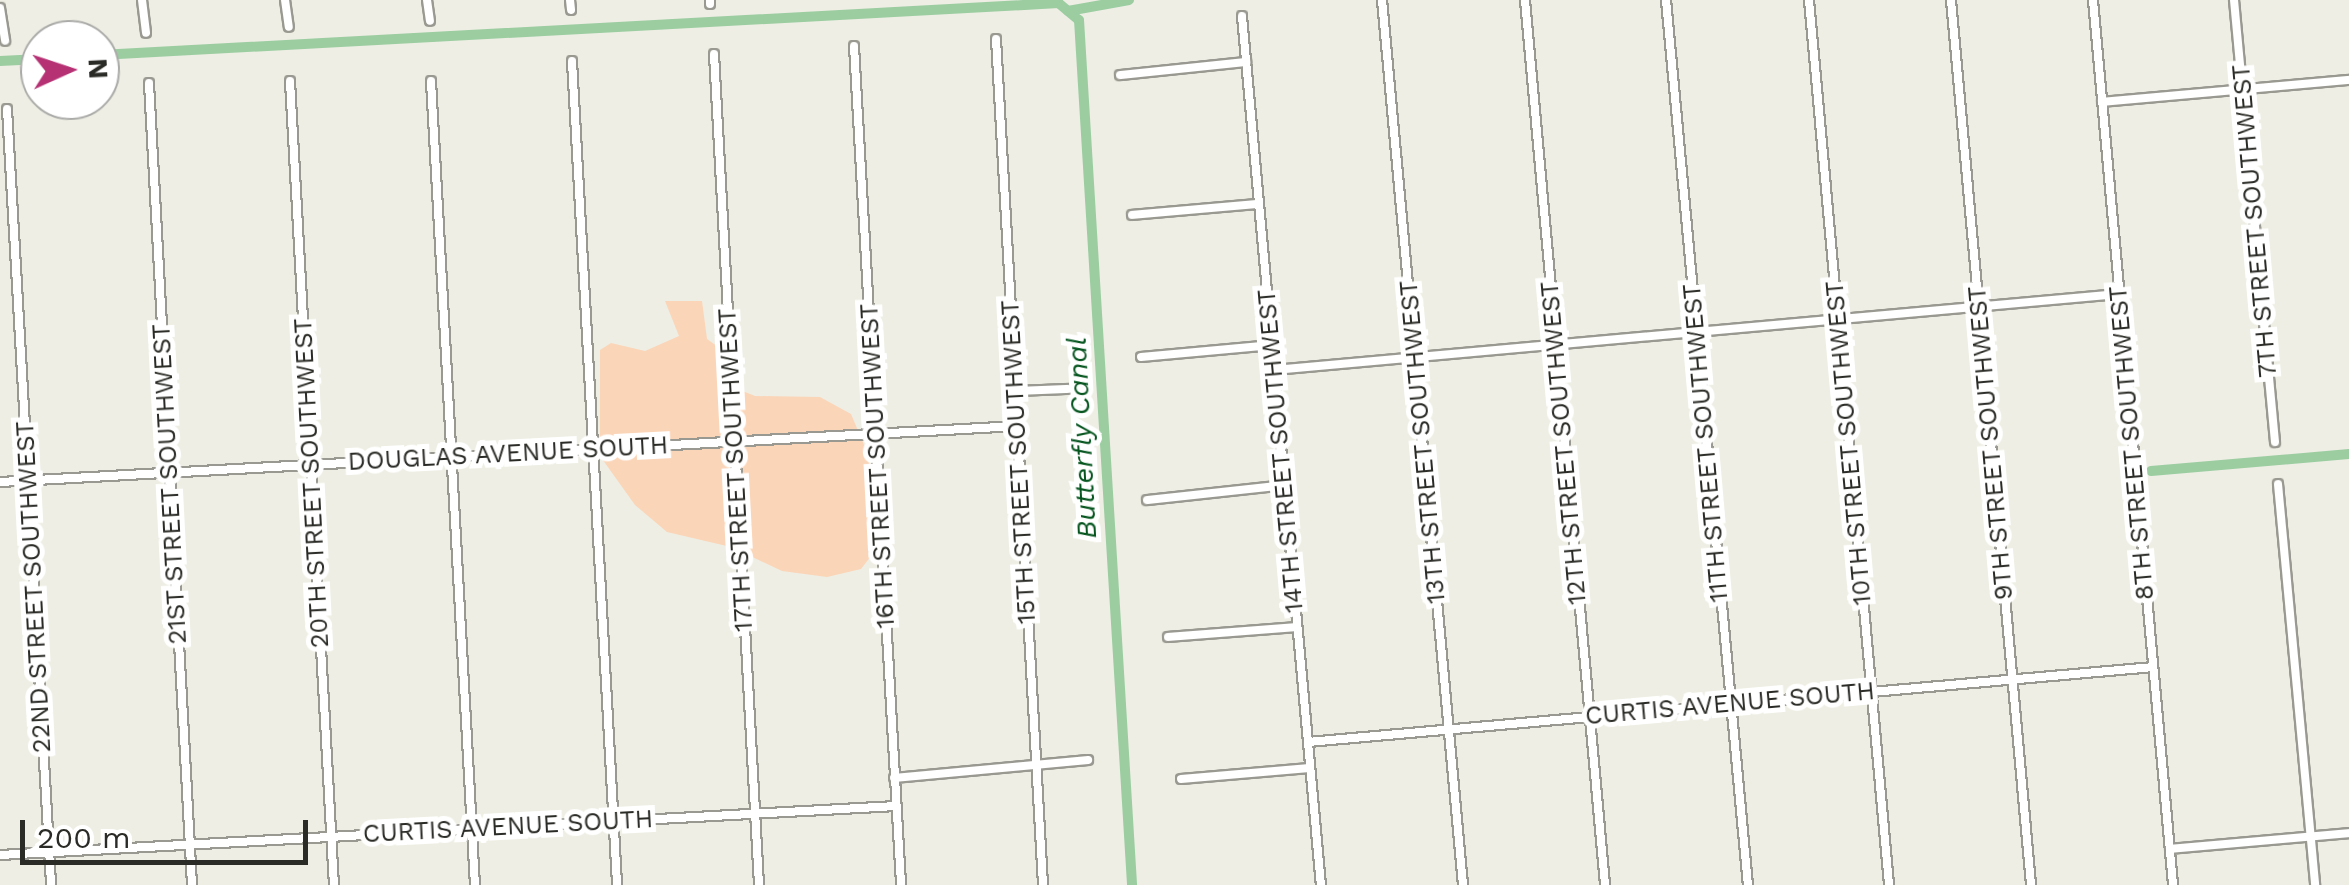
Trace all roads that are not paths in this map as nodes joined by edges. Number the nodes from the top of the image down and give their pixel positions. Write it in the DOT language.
graph roads {
  1 [pos="142,0"];
  2 [pos="284,0"];
  3 [pos="428,0"];
  4 [pos="570,0"];
  5 [pos="1382,0"];
  6 [pos="1525,0"];
  7 [pos="1666,0"];
  8 [pos="1809,0"];
  9 [pos="1951,0"];
  10 [pos="2092,0"];
  11 [pos="2234,0"];
  12 [pos="0,8"];
  13 [pos="572,10"];
  14 [pos="1242,16"];
  15 [pos="430,21"];
  16 [pos="289,27"];
  17 [pos="146,33"];
  18 [pos="996,39"];
  19 [pos="5,41"];
  20 [pos="854,46"];
  21 [pos="714,54"];
  22 [pos="572,60"];
  23 [pos="1246,62"];
  24 [pos="1120,75"];
  25 [pos="431,80"];
  26 [pos="2349,80"];
  27 [pos="290,81"];
  28 [pos="149,83"];
  29 [pos="2242,90"];
  30 [pos="2102,102"];
  31 [pos="7,108"];
  32 [pos="1259,204"];
  33 [pos="1132,215"];
  34 [pos="2119,294"];
  35 [pos="1978,307"];
  36 [pos="1838,320"];
  37 [pos="1697,332"];
  38 [pos="1272,345"];
  39 [pos="1556,346"];
  40 [pos="1142,358"];
  41 [pos="1416,358"];
  42 [pos="1274,370"];
  43 [pos="1068,388"];
  44 [pos="1014,392"];
  45 [pos="1016,426"];
  46 [pos="876,434"];
  47 [pos="734,442"];
  48 [pos="2275,442"];
  49 [pos="593,449"];
  50 [pos="452,457"];
  51 [pos="311,466"];
  52 [pos="170,473"];
  53 [pos="28,481"];
  54 [pos="0,482"];
  55 [pos="2278,484"];
  56 [pos="1284,485"];
  57 [pos="1147,500"];
  58 [pos="1297,626"];
  59 [pos="1168,637"];
  60 [pos="2153,667"];
  61 [pos="2012,679"];
  62 [pos="1871,691"];
  63 [pos="1730,704"];
  64 [pos="1589,717"];
  65 [pos="1449,730"];
  66 [pos="1308,742"];
  67 [pos="1088,760"];
  68 [pos="1036,763"];
  69 [pos="1310,768"];
  70 [pos="894,778"];
  71 [pos="1181,779"];
  72 [pos="895,806"];
  73 [pos="755,814"];
  74 [pos="613,822"];
  75 [pos="472,829"];
  76 [pos="2349,833"];
  77 [pos="2310,836"];
  78 [pos="332,837"];
  79 [pos="190,844"];
  80 [pos="2170,849"];
  81 [pos="49,852"];
  82 [pos="0,855"];
  83 [pos="51,885"];
  84 [pos="192,885"];
  85 [pos="334,885"];
  86 [pos="475,885"];
  87 [pos="617,885"];
  88 [pos="759,885"];
  89 [pos="901,885"];
  90 [pos="1042,885"];
  91 [pos="1320,885"];
  92 [pos="1463,885"];
  93 [pos="1605,885"];
  94 [pos="1748,885"];
  95 [pos="1888,885"];
  96 [pos="2031,885"];
  97 [pos="2173,885"];
  98 [pos="2315,885"];
  1 -- 17 [label="street"];
  2 -- 16 [label="street"];
  3 -- 15 [label="street"];
  4 -- 13 [label="street"];
  5 -- 41 [label="street, 13TH STREET SOUTHWEST"];
  6 -- 39 [label="street, 12TH STREET SOUTHWEST"];
  7 -- 37 [label="street, 11TH STREET SOUTHWEST"];
  8 -- 36 [label="street, 10TH STREET SOUTHWEST"];
  9 -- 35 [label="street, 9TH STREET SOUTHWEST"];
  10 -- 30 [label="street, 8TH STREET SOUTHWEST"];
  11 -- 29 [label="street, 7TH STREET SOUTHWEST"];
  12 -- 19 [label="street"];
  14 -- 23 [label="street, 14TH STREET SOUTHWEST"];
  18 -- 44 [label="street, 15TH STREET SOUTHWEST"];
  20 -- 46 [label="street, 16TH STREET SOUTHWEST"];
  21 -- 47 [label="street, 17TH STREET SOUTHWEST"];
  22 -- 49 [label="street"];
  23 -- 24 [label="street"];
  23 -- 32 [label="street, 14TH STREET SOUTHWEST"];
  25 -- 50 [label="street"];
  26 -- 29 [label="street"];
  27 -- 51 [label="street, 20TH STREET SOUTHWEST"];
  28 -- 52 [label="street, 21ST STREET SOUTHWEST"];
  29 -- 30 [label="street"];
  29 -- 48 [label="street, 7TH STREET SOUTHWEST"];
  30 -- 34 [label="street, 8TH STREET SOUTHWEST"];
  31 -- 53 [label="street, 22ND STREET SOUTHWEST"];
  32 -- 33 [label="street"];
  32 -- 38 [label="street, 14TH STREET SOUTHWEST"];
  34 -- 35 [label="street"];
  34 -- 60 [label="street, 8TH STREET SOUTHWEST"];
  35 -- 36 [label="street"];
  35 -- 61 [label="street, 9TH STREET SOUTHWEST"];
  36 -- 37 [label="street"];
  36 -- 62 [label="street, 10TH STREET SOUTHWEST"];
  37 -- 39 [label="street"];
  37 -- 63 [label="street, 11TH STREET SOUTHWEST"];
  38 -- 40 [label="street"];
  38 -- 42 [label="street, 14TH STREET SOUTHWEST"];
  39 -- 41 [label="street"];
  39 -- 64 [label="street, 12TH STREET SOUTHWEST"];
  41 -- 42 [label="street"];
  41 -- 65 [label="street, 13TH STREET SOUTHWEST"];
  42 -- 56 [label="street, 14TH STREET SOUTHWEST"];
  43 -- 44 [label="street"];
  44 -- 45 [label="street, 15TH STREET SOUTHWEST"];
  45 -- 46 [label="street, DOUGLAS AVENUE SOUTH"];
  45 -- 68 [label="street, 15TH STREET SOUTHWEST"];
  46 -- 47 [label="street, DOUGLAS AVENUE SOUTH"];
  46 -- 70 [label="street, 16TH STREET SOUTHWEST"];
  47 -- 49 [label="street, DOUGLAS AVENUE SOUTH"];
  47 -- 73 [label="street, 17TH STREET SOUTHWEST"];
  49 -- 50 [label="street, DOUGLAS AVENUE SOUTH"];
  49 -- 74 [label="street"];
  50 -- 51 [label="street, DOUGLAS AVENUE SOUTH"];
  50 -- 75 [label="street"];
  51 -- 52 [label="street, DOUGLAS AVENUE SOUTH"];
  51 -- 78 [label="street, 20TH STREET SOUTHWEST"];
  52 -- 53 [label="street, DOUGLAS AVENUE SOUTH"];
  52 -- 79 [label="street, 21ST STREET SOUTHWEST"];
  53 -- 54 [label="street, DOUGLAS AVENUE SOUTH"];
  53 -- 81 [label="street, 22ND STREET SOUTHWEST"];
  55 -- 77 [label="street"];
  56 -- 57 [label="street"];
  56 -- 58 [label="street, 14TH STREET SOUTHWEST"];
  58 -- 59 [label="street"];
  58 -- 66 [label="street, 14TH STREET SOUTHWEST"];
  60 -- 61 [label="street, CURTIS AVENUE SOUTH"];
  60 -- 80 [label="street, 8TH STREET SOUTHWEST"];
  61 -- 62 [label="street, CURTIS AVENUE SOUTH"];
  61 -- 96 [label="street, 9TH STREET SOUTHWEST"];
  62 -- 63 [label="street, CURTIS AVENUE SOUTH"];
  62 -- 95 [label="street, 10TH STREET SOUTHWEST"];
  63 -- 64 [label="street, CURTIS AVENUE SOUTH"];
  63 -- 94 [label="street, 11TH STREET SOUTHWEST"];
  64 -- 65 [label="street, CURTIS AVENUE SOUTH"];
  64 -- 93 [label="street, 12TH STREET SOUTHWEST"];
  65 -- 66 [label="street, CURTIS AVENUE SOUTH"];
  65 -- 92 [label="street, 13TH STREET SOUTHWEST"];
  66 -- 69 [label="street, 14TH STREET SOUTHWEST"];
  67 -- 68 [label="street"];
  68 -- 70 [label="street"];
  68 -- 90 [label="street, 15TH STREET SOUTHWEST"];
  69 -- 71 [label="street"];
  69 -- 91 [label="street, 14TH STREET SOUTHWEST"];
  70 -- 72 [label="street, 16TH STREET SOUTHWEST"];
  72 -- 73 [label="street, CURTIS AVENUE SOUTH"];
  72 -- 89 [label="street, 16TH STREET SOUTHWEST"];
  73 -- 74 [label="street, CURTIS AVENUE SOUTH"];
  73 -- 88 [label="street, 17TH STREET SOUTHWEST"];
  74 -- 75 [label="street, CURTIS AVENUE SOUTH"];
  74 -- 87 [label="street"];
  75 -- 78 [label="street, CURTIS AVENUE SOUTH"];
  75 -- 86 [label="street"];
  76 -- 77 [label="street"];
  77 -- 80 [label="street"];
  77 -- 98 [label="street"];
  78 -- 79 [label="street, CURTIS AVENUE SOUTH"];
  78 -- 85 [label="street, 20TH STREET SOUTHWEST"];
  79 -- 81 [label="street, CURTIS AVENUE SOUTH"];
  79 -- 84 [label="street, 21ST STREET SOUTHWEST"];
  80 -- 97 [label="street, 8TH STREET SOUTHWEST"];
  81 -- 82 [label="street, CURTIS AVENUE SOUTH"];
  81 -- 83 [label="street, 22ND STREET SOUTHWEST"];
}
